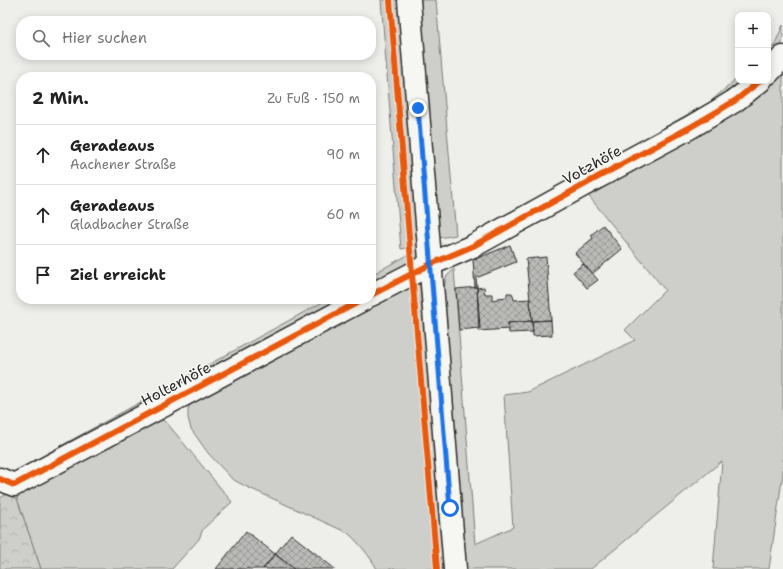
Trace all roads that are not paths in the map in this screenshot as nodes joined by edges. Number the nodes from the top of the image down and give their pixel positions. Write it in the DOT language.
graph roads {
  1 [pos="409,0"];
  2 [pos="783,57"];
  3 [pos="771,70"];
  4 [pos="756,84"];
  5 [pos="430,255"];
  6 [pos="376,292"];
  7 [pos="355,304"];
  8 [pos="0,479"];
  9 [pos="455,569"];
  1 -- 5 [label="street"];
  2 -- 3 [label="street"];
  4 -- 5 [label="street, Votzhöfe"];
  5 -- 6 [label="street"];
  5 -- 9 [label="street"];
  7 -- 8 [label="street, Holterhöfe"];
}
